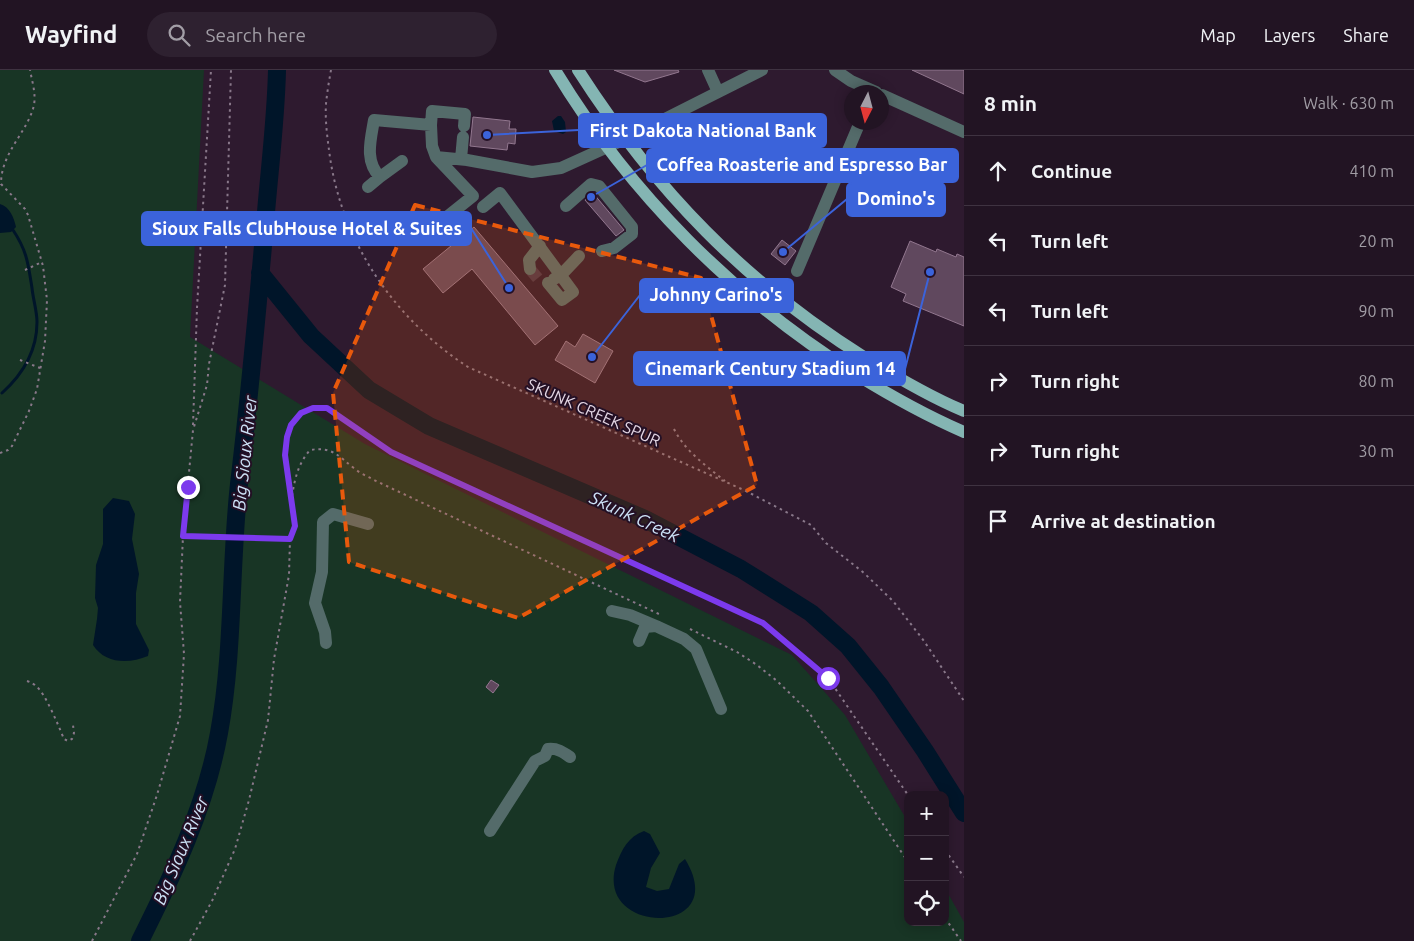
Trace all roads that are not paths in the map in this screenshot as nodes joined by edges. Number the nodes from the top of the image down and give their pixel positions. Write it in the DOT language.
graph roads {
  1 [pos="555,70"];
  2 [pos="578,70"];
  3 [pos="708,70"];
  4 [pos="762,70"];
  5 [pos="835,70"];
  6 [pos="859,85"];
  7 [pos="718,92"];
  8 [pos="889,99"];
  9 [pos="431,125"];
  10 [pos="857,130"];
  11 [pos="964,132"];
  12 [pos="625,139"];
  13 [pos="608,147"];
  14 [pos="436,156"];
  15 [pos="461,159"];
  16 [pos="402,161"];
  17 [pos="380,177"];
  18 [pos="368,187"];
  19 [pos="566,206"];
  20 [pos="483,207"];
  21 [pos="448,216"];
  22 [pos="540,246"];
  23 [pos="602,251"];
  24 [pos="579,256"];
  25 [pos="530,269"];
  26 [pos="797,272"];
  27 [pos="561,275"];
  28 [pos="964,411"];
  29 [pos="964,432"];
  30 [pos="368,524"];
  31 [pos="612,611"];
  32 [pos="656,626"];
  33 [pos="639,641"];
  34 [pos="326,643"];
  35 [pos="720,709"];
  36 [pos="570,757"];
  37 [pos="490,831"];
  1 -- 13 [label="main road"];
  2 -- 12 [label="main road"];
  3 -- 7 [label="street"];
  4 -- 7 [label="street"];
  5 -- 6 [label="street"];
  7 -- 12 [label="street"];
  8 -- 11 [label="street"];
  9 -- 14 [label="street"];
  9 -- 15 [label="street"];
  9 -- 17 [label="street"];
  10 -- 26 [label="street"];
  12 -- 13 [label="street"];
  12 -- 28 [label="main road"];
  13 -- 15 [label="street"];
  13 -- 29 [label="main road"];
  14 -- 15 [label="street"];
  14 -- 21 [label="street"];
  16 -- 17 [label="street"];
  17 -- 18 [label="street"];
  19 -- 23 [label="street"];
  20 -- 22 [label="street"];
  22 -- 25 [label="street"];
  22 -- 27 [label="street"];
  24 -- 27 [label="street"];
  27 -- 27 [label="street"];
  30 -- 34 [label="street"];
  31 -- 32 [label="street"];
  32 -- 33 [label="street"];
  32 -- 35 [label="street"];
  36 -- 37 [label="street"];
}
